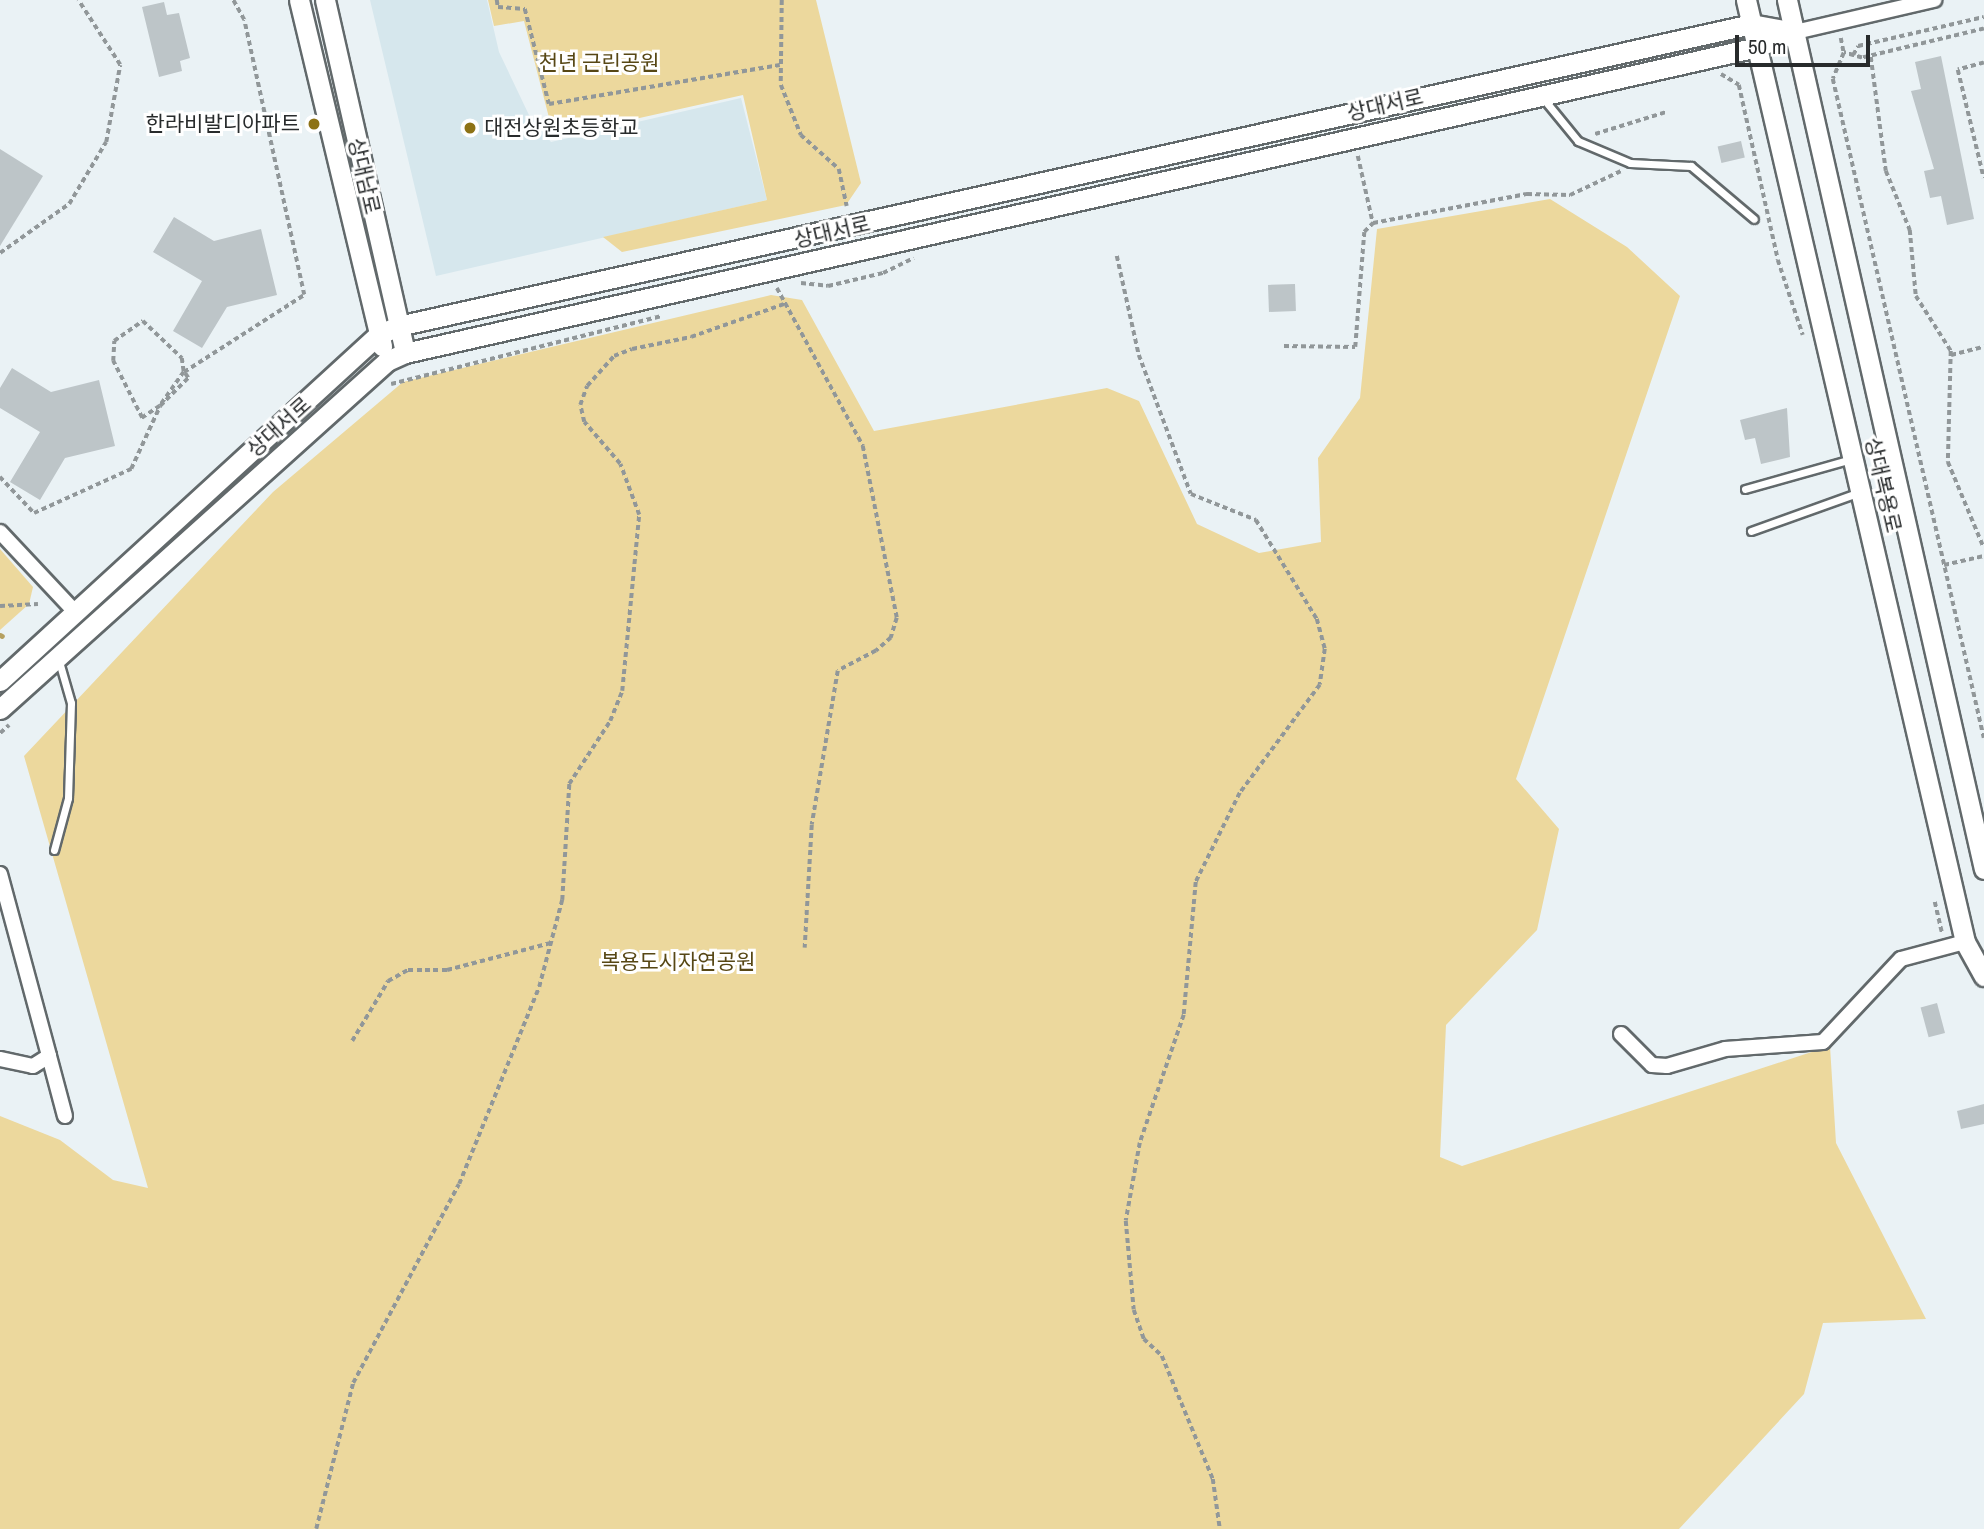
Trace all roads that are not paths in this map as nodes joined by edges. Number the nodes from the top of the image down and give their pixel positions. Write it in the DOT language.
graph roads {
  1 [pos="299,0"];
  2 [pos="326,0"];
  3 [pos="1746,0"];
  4 [pos="1787,0"];
  5 [pos="1934,0"];
  6 [pos="1751,24"];
  7 [pos="1795,32"];
  8 [pos="1757,47"];
  9 [pos="1540,93"];
  10 [pos="1754,219"];
  11 [pos="398,326"];
  12 [pos="378,335"];
  13 [pos="396,357"];
  14 [pos="1853,459"];
  15 [pos="1745,489"];
  16 [pos="1861,492"];
  17 [pos="1751,531"];
  18 [pos="0,532"];
  19 [pos="75,612"];
  20 [pos="58,657"];
  21 [pos="0,681"];
  22 [pos="0,709"];
  23 [pos="54,850"];
  24 [pos="1984,869"];
  25 [pos="0,874"];
  26 [pos="1965,942"];
  27 [pos="1984,976"];
  28 [pos="1620,1034"];
  29 [pos="49,1056"];
  30 [pos="0,1059"];
  31 [pos="65,1116"];
  1 -- 12 [label="street, 상대남로"];
  2 -- 11 [label="street, 상대남로"];
  3 -- 6 [label="street, 상대복용로"];
  4 -- 7 [label="street, 상대복용로"];
  5 -- 7 [label="street"];
  6 -- 7 [label="street"];
  6 -- 8 [label="street, 상대복용로"];
  6 -- 11 [label="street, 상대서로"];
  7 -- 8 [label="street, 상대서로"];
  7 -- 24 [label="street, 상대복용로"];
  8 -- 9 [label="street, 상대서로"];
  8 -- 14 [label="street, 상대복용로"];
  9 -- 10 [label="lane"];
  9 -- 13 [label="street, 상대서로"];
  11 -- 12 [label="street, 상대서로"];
  11 -- 13 [label="street, 상대남로"];
  12 -- 13 [label="street, 상대남로"];
  12 -- 19 [label="street, 상대서로"];
  13 -- 20 [label="street, 상대서로"];
  14 -- 15 [label="lane"];
  14 -- 16 [label="street, 상대복용로"];
  16 -- 17 [label="lane"];
  16 -- 26 [label="street, 상대복용로"];
  18 -- 19 [label="street"];
  19 -- 21 [label="street, 상대서로"];
  20 -- 22 [label="street, 상대서로"];
  20 -- 23 [label="lane"];
  25 -- 29 [label="street"];
  26 -- 27 [label="street, 상대복용로"];
  26 -- 28 [label="street"];
  29 -- 30 [label="street"];
  29 -- 31 [label="street"];
}
